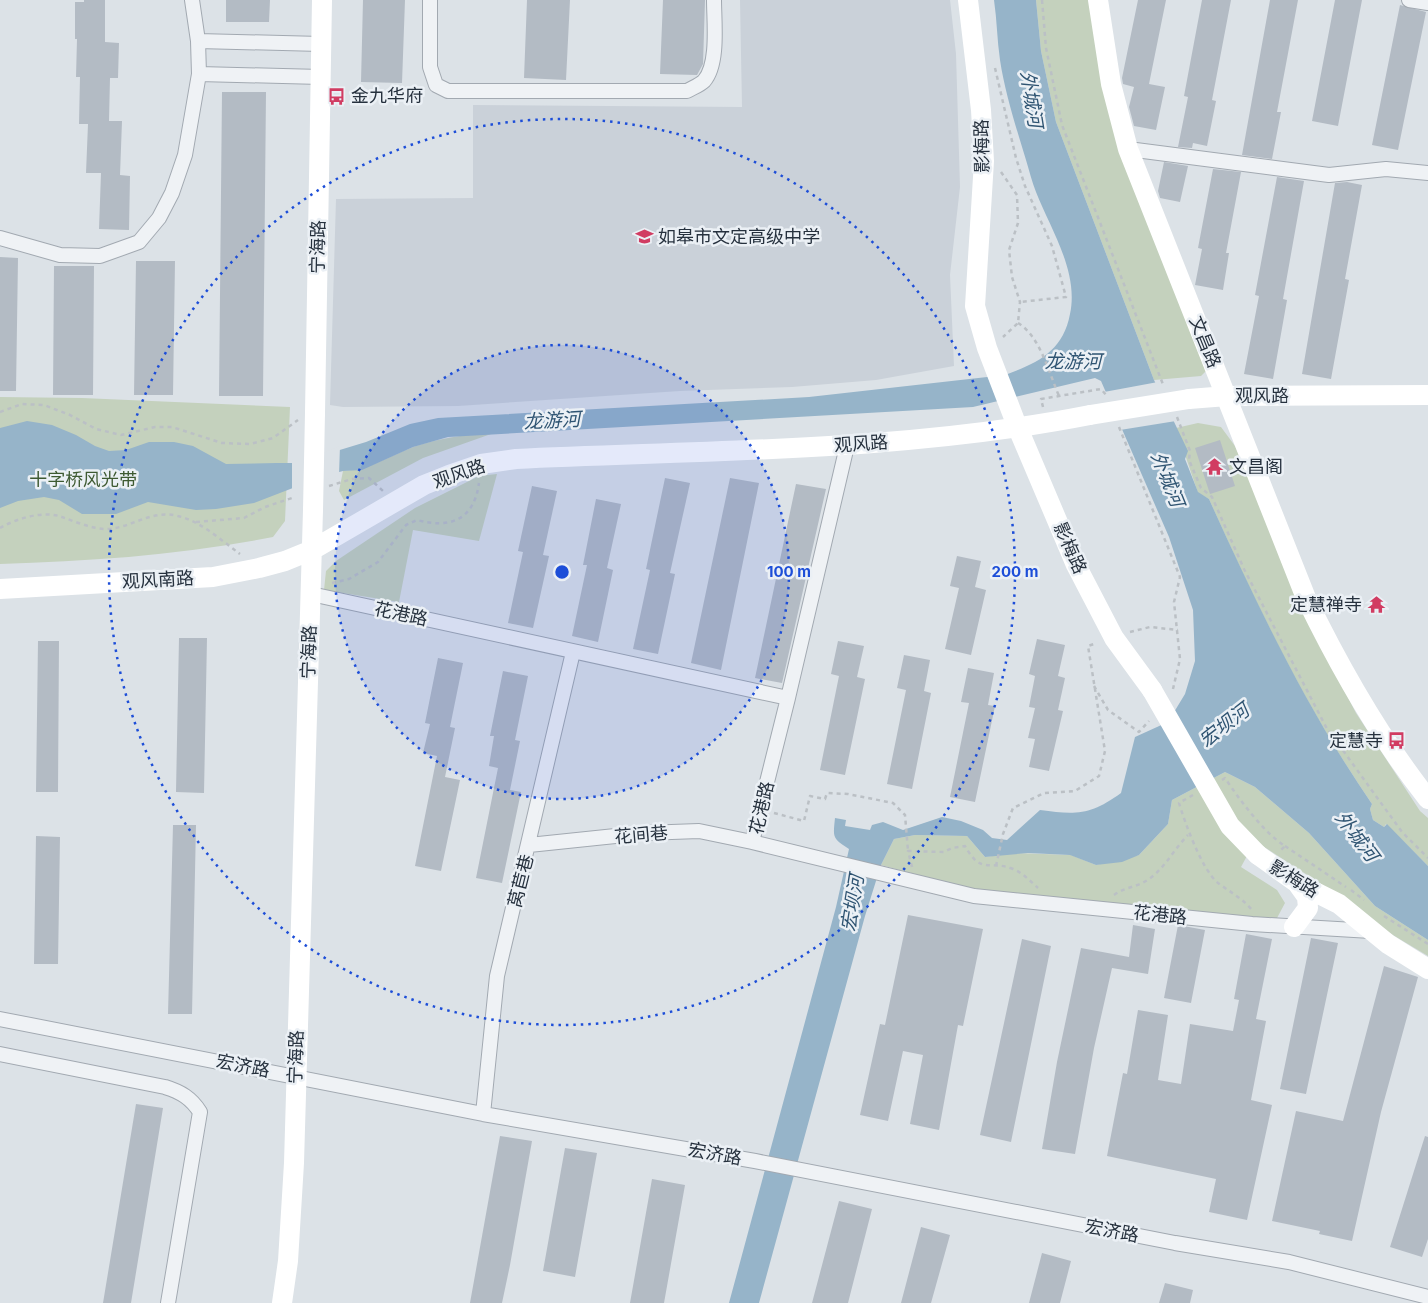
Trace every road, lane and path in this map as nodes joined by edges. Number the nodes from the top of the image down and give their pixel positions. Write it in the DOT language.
graph roads {
  1 [pos="192,0"];
  2 [pos="322,0"];
  3 [pos="430,0"];
  4 [pos="714,0"];
  5 [pos="968,0"];
  6 [pos="1042,0"];
  7 [pos="1098,0"];
  8 [pos="1410,0"];
  9 [pos="1428,4"];
  10 [pos="198,41"];
  11 [pos="322,44"];
  12 [pos="994,64"];
  13 [pos="199,74"];
  14 [pos="320,77"];
  15 [pos="1128,149"];
  16 [pos="984,161"];
  17 [pos="1428,173"];
  18 [pos="0,238"];
  19 [pos="1020,302"];
  20 [pos="1018,323"];
  21 [pos="987,348"];
  22 [pos="1166,392"];
  23 [pos="1428,395"];
  24 [pos="1059,396"];
  25 [pos="1227,396"];
  26 [pos="1108,399"];
  27 [pos="1181,403"];
  28 [pos="315,410"];
  29 [pos="0,412"];
  30 [pos="1046,423"];
  31 [pos="1117,423"];
  32 [pos="1017,426"];
  33 [pos="847,446"];
  34 [pos="481,464"];
  35 [pos="0,528"];
  36 [pos="312,550"];
  37 [pos="259,568"];
  38 [pos="0,589"];
  39 [pos="311,590"];
  40 [pos="1178,630"];
  41 [pos="1114,638"];
  42 [pos="573,652"];
  43 [pos="1094,686"];
  44 [pos="1172,693"];
  45 [pos="788,698"];
  46 [pos="1152,718"];
  47 [pos="1428,799"];
  48 [pos="761,810"];
  49 [pos="1188,835"];
  50 [pos="752,842"];
  51 [pos="529,845"];
  52 [pos="908,851"];
  53 [pos="1428,858"];
  54 [pos="996,866"];
  55 [pos="1297,883"];
  56 [pos="932,886"];
  57 [pos="1052,905"];
  58 [pos="1111,910"];
  59 [pos="1294,927"];
  60 [pos="1371,931"];
  61 [pos="1428,969"];
  62 [pos="0,1019"];
  63 [pos="0,1054"];
  64 [pos="296,1077"];
  65 [pos="483,1114"];
  66 [pos="1428,1297"];
  67 [pos="168,1303"];
  68 [pos="282,1303"];
  1 -- 10 [label="street"];
  2 -- 11 [label="street, 宁海路"];
  3 -- 4 [label="street"];
  5 -- 16 [label="street, 影梅路"];
  6 -- 22 [label="path"];
  7 -- 15 [label="street, 文昌路"];
  8 -- 9 [label="street"];
  10 -- 11 [label="street"];
  10 -- 13 [label="street"];
  11 -- 14 [label="street, 宁海路"];
  12 -- 19 [label="path"];
  13 -- 14 [label="street"];
  13 -- 18 [label="street"];
  14 -- 28 [label="street, 宁海路"];
  15 -- 17 [label="street"];
  15 -- 25 [label="street, 文昌路"];
  16 -- 19 [label="path"];
  16 -- 21 [label="street, 影梅路"];
  19 -- 20 [label="path"];
  20 -- 21 [label="path"];
  20 -- 24 [label="path"];
  21 -- 32 [label="street, 影梅路"];
  23 -- 25 [label="street, 观风路"];
  24 -- 26 [label="path"];
  24 -- 30 [label="path"];
  25 -- 27 [label="street, 观风路"];
  25 -- 47 [label="street, 文昌路"];
  27 -- 30 [label="street, 观风路, bridge"];
  27 -- 53 [label="path"];
  28 -- 29 [label="path"];
  28 -- 36 [label="street, 宁海路, bridge"];
  30 -- 32 [label="street, 观风路"];
  31 -- 40 [label="path"];
  32 -- 33 [label="street, 观风路"];
  32 -- 41 [label="street, 影梅路"];
  33 -- 34 [label="street, 观风路"];
  33 -- 45 [label="street"];
  34 -- 36 [label="street, 观风路"];
  34 -- 39 [label="path"];
  35 -- 37 [label="path"];
  36 -- 37 [label="street, 观风南路"];
  36 -- 39 [label="street, 宁海路"];
  37 -- 38 [label="street, 观风南路"];
  39 -- 42 [label="street, 花港路"];
  39 -- 64 [label="street, 宁海路"];
  40 -- 41 [label="path"];
  40 -- 44 [label="path"];
  41 -- 43 [label="path"];
  41 -- 55 [label="street, 影梅路, bridge"];
  42 -- 45 [label="street, 花港路"];
  42 -- 51 [label="street, 莴苣巷"];
  43 -- 46 [label="path"];
  43 -- 54 [label="path"];
  45 -- 48 [label="street, 花港路"];
  48 -- 50 [label="street, 花港路"];
  48 -- 52 [label="path"];
  49 -- 58 [label="path"];
  50 -- 51 [label="street, 花间巷"];
  50 -- 56 [label="street, 花港路"];
  51 -- 65 [label="street, 莴苣巷"];
  52 -- 54 [label="path"];
  52 -- 56 [label="path"];
  54 -- 57 [label="path"];
  55 -- 59 [label="street"];
  55 -- 60 [label="street, 影梅路"];
  56 -- 57 [label="street, 花港路"];
  57 -- 58 [label="street, 花港路"];
  58 -- 59 [label="street, 花港路"];
  59 -- 60 [label="street, 花港路"];
  60 -- 61 [label="street, 影梅路"];
  62 -- 64 [label="street, 宏济路"];
  63 -- 67 [label="street"];
  64 -- 65 [label="street, 宏济路"];
  64 -- 68 [label="street, 宁海路"];
  65 -- 66 [label="street, 宏济路"];
}
